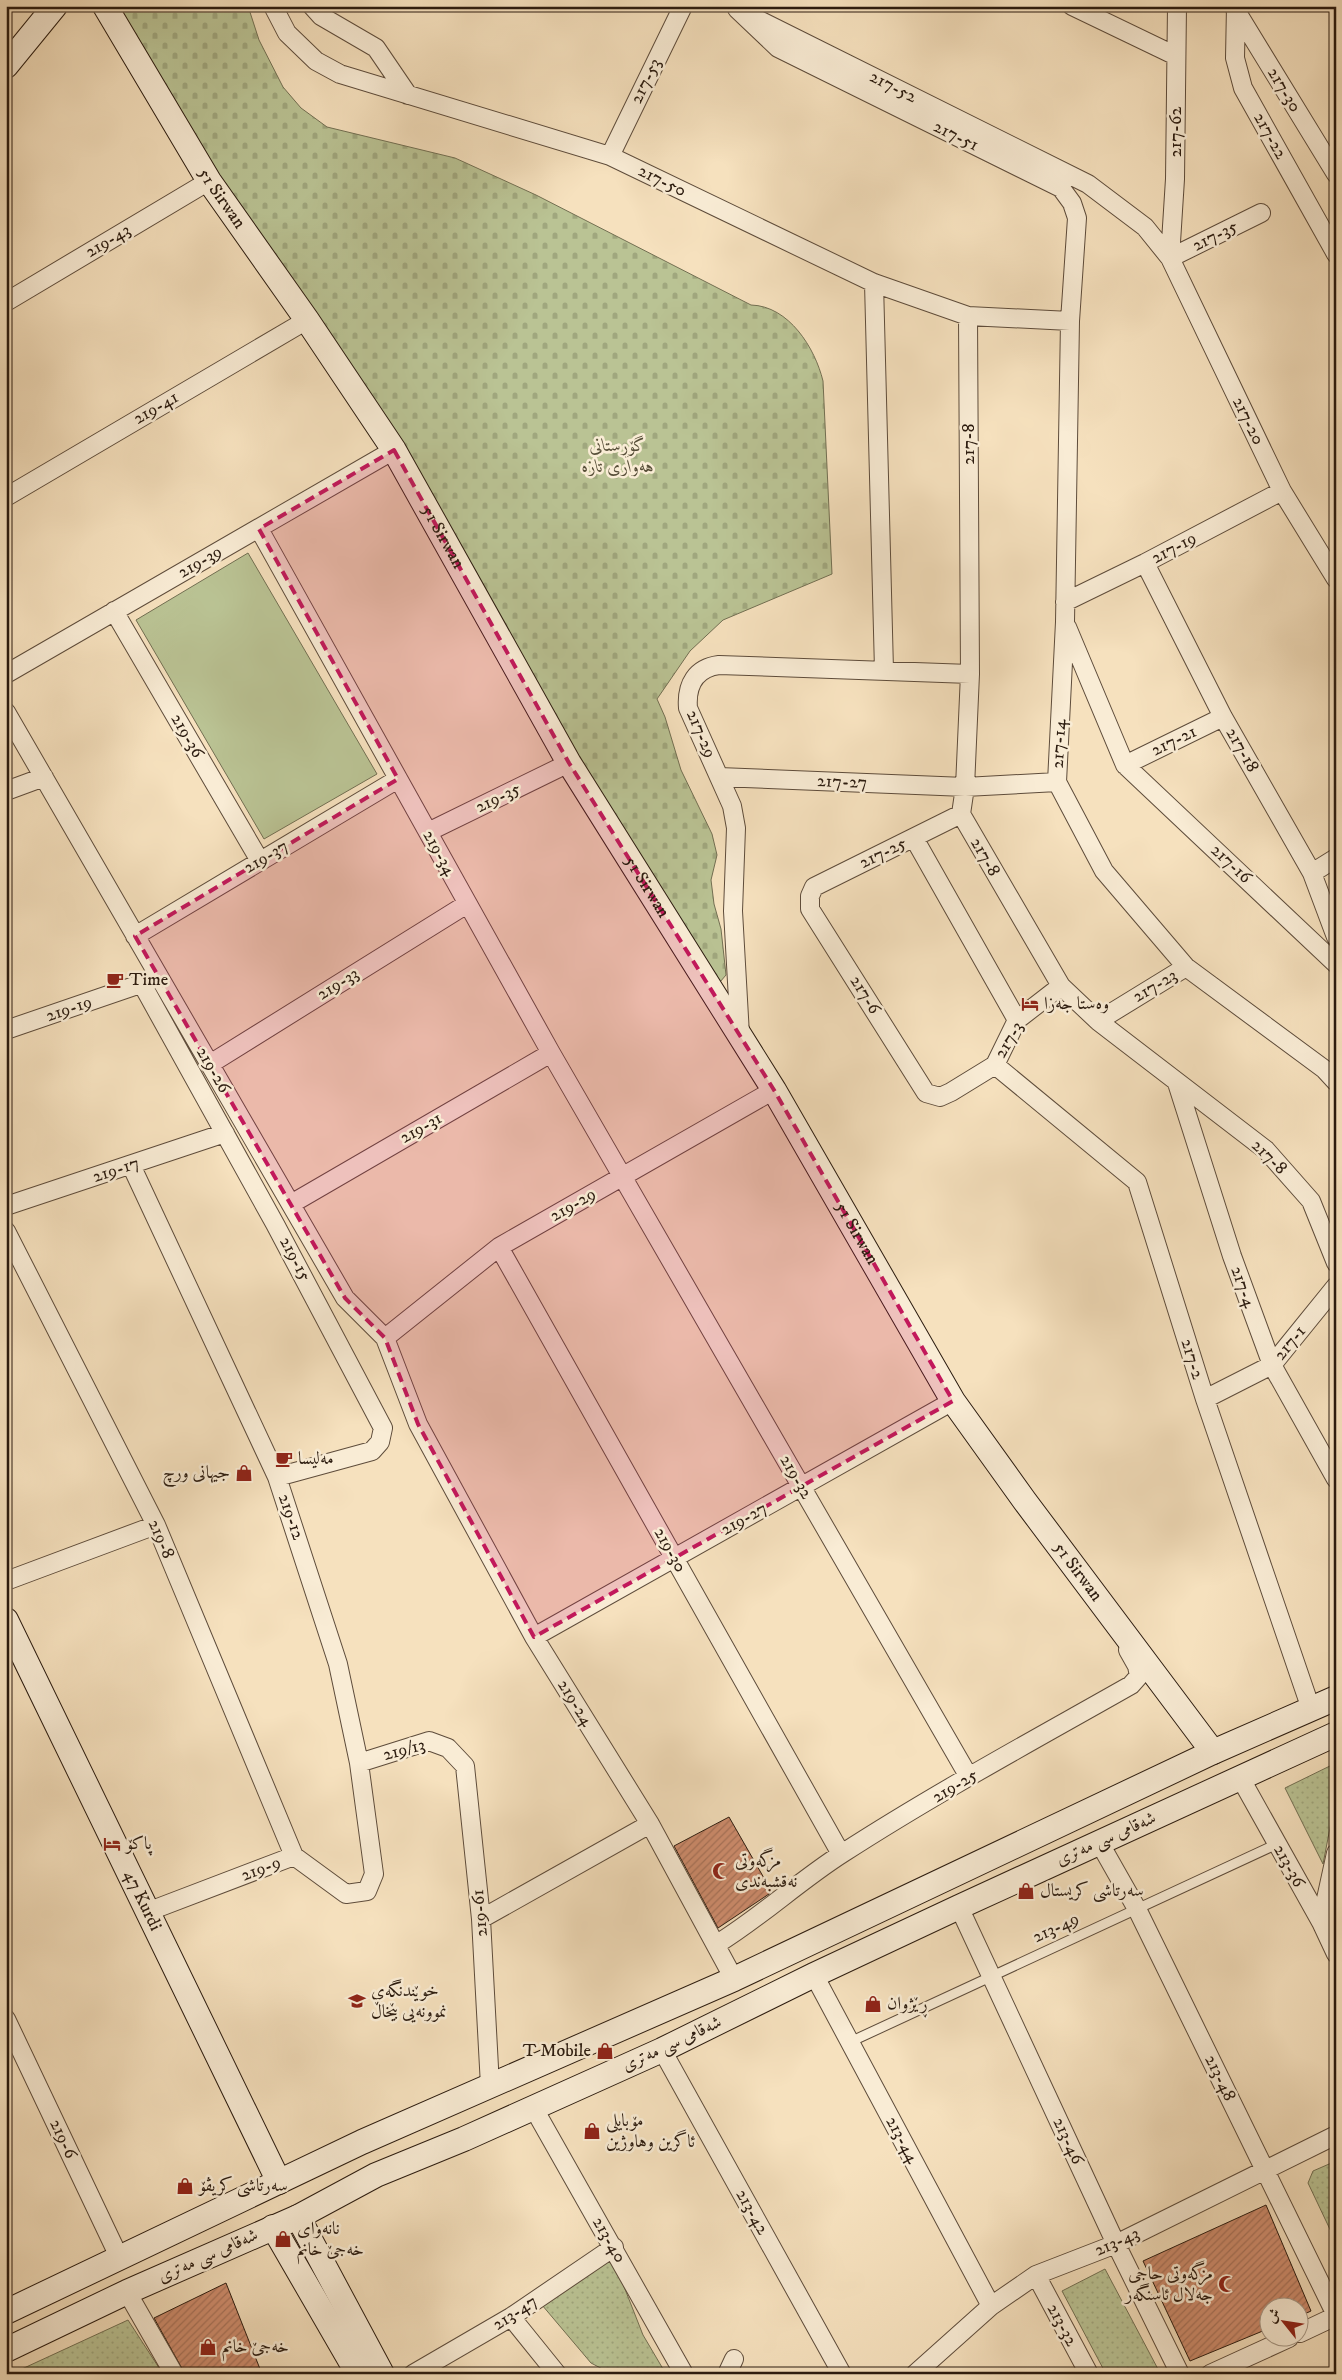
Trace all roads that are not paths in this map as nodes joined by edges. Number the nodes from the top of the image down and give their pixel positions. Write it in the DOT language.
graph roads {
  1 [pos="55,6"];
  2 [pos="105,6"];
  3 [pos="273,6"];
  4 [pos="312,6"];
  5 [pos="683,6"];
  6 [pos="1072,6"];
  7 [pos="1177,6"];
  8 [pos="736,7"];
  9 [pos="1235,7"];
  10 [pos="1176,56"];
  11 [pos="6,66"];
  12 [pos="408,95"];
  13 [pos="610,156"];
  14 [pos="1334,166"];
  15 [pos="209,181"];
  16 [pos="1261,213"];
  17 [pos="1336,254"];
  18 [pos="1170,258"];
  19 [pos="874,283"];
  20 [pos="6,302"];
  21 [pos="968,316"];
  22 [pos="307,320"];
  23 [pos="1070,321"];
  24 [pos="394,450"];
  25 [pos="1282,491"];
  26 [pos="6,497"];
  27 [pos="259,529"];
  28 [pos="1145,563"];
  29 [pos="1334,572"];
  30 [pos="1065,602"];
  31 [pos="114,611"];
  32 [pos="1065,622"];
  33 [pos="884,670"];
  34 [pos="6,674"];
  35 [pos="970,674"];
  36 [pos="6,712"];
  37 [pos="1223,716"];
  38 [pos="569,763"];
  39 [pos="1125,765"];
  40 [pos="44,777"];
  41 [pos="719,777"];
  42 [pos="398,779"];
  43 [pos="1057,782"];
  44 [pos="965,787"];
  45 [pos="6,791"];
  46 [pos="961,814"];
  47 [pos="428,832"];
  48 [pos="914,838"];
  49 [pos="1336,858"];
  50 [pos="260,861"];
  51 [pos="1312,873"];
  52 [pos="810,896"];
  53 [pos="467,904"];
  54 [pos="135,936"];
  55 [pos="1336,937"];
  56 [pos="1336,964"];
  57 [pos="1186,967"];
  58 [pos="160,977"];
  59 [pos="142,984"];
  60 [pos="1061,986"];
  61 [pos="1017,1020"];
  62 [pos="1098,1021"];
  63 [pos="6,1029"];
  64 [pos="740,1037"];
  65 [pos="551,1053"];
  66 [pos="210,1064"];
  67 [pos="995,1065"];
  68 [pos="1336,1082"];
  69 [pos="1177,1083"];
  70 [pos="774,1090"];
  71 [pos="926,1093"];
  72 [pos="226,1133"];
  73 [pos="131,1165"];
  74 [pos="622,1176"];
  75 [pos="291,1204"];
  76 [pos="6,1206"];
  77 [pos="6,1231"];
  78 [pos="499,1247"];
  79 [pos="1336,1263"];
  80 [pos="1336,1286"];
  81 [pos="386,1338"];
  82 [pos="1272,1365"];
  83 [pos="1204,1399"];
  84 [pos="953,1401"];
  85 [pos="418,1424"];
  86 [pos="277,1477"];
  87 [pos="1336,1479"];
  88 [pos="801,1487"];
  89 [pos="156,1525"];
  90 [pos="674,1558"];
  91 [pos="6,1582"];
  92 [pos="1108,1612"];
  93 [pos="6,1620"];
  94 [pos="534,1637"];
  95 [pos="13,1648"];
  96 [pos="1336,1698"];
  97 [pos="1311,1709"];
  98 [pos="1336,1734"];
  99 [pos="448,1748"];
  100 [pos="1213,1752"];
  101 [pos="359,1763"];
  102 [pos="970,1777"];
  103 [pos="1241,1779"];
  104 [pos="650,1824"];
  105 [pos="1099,1842"];
  106 [pos="1277,1844"];
  107 [pos="1336,1852"];
  108 [pos="841,1854"];
  109 [pos="294,1856"];
  110 [pos="367,1891"];
  111 [pos="959,1907"];
  112 [pos="1137,1909"];
  113 [pos="147,1912"];
  114 [pos="482,1919"];
  115 [pos="1320,1922"];
  116 [pos="716,1944"];
  117 [pos="1336,1954"];
  118 [pos="814,1975"];
  119 [pos="990,1976"];
  120 [pos="734,1979"];
  121 [pos="6,2019"];
  122 [pos="850,2042"];
  123 [pos="662,2050"];
  124 [pos="490,2086"];
  125 [pos="447,2104"];
  126 [pos="532,2107"];
  127 [pos="1336,2135"];
  128 [pos="464,2139"];
  129 [pos="362,2142"];
  130 [pos="1264,2169"];
  131 [pos="376,2176"];
  132 [pos="279,2182"];
  133 [pos="298,2217"];
  134 [pos="273,2227"];
  135 [pos="1116,2244"];
  136 [pos="614,2247"];
  137 [pos="120,2260"];
  138 [pos="1036,2275"];
  139 [pos="127,2292"];
  140 [pos="990,2306"];
  141 [pos="6,2312"];
  142 [pos="1336,2316"];
  143 [pos="511,2317"];
  144 [pos="1310,2328"];
  145 [pos="1267,2348"];
  146 [pos="6,2350"];
  147 [pos="174,2374"];
  148 [pos="358,2374"];
  149 [pos="382,2374"];
  150 [pos="413,2374"];
  151 [pos="557,2374"];
  152 [pos="684,2374"];
  153 [pos="842,2374"];
  154 [pos="915,2374"];
  155 [pos="1089,2374"];
  156 [pos="1180,2374"];
  157 [pos="1210,2374"];
  1 -- 11 [label="main road"];
  2 -- 15 [label="main road, 51 Sirwan"];
  3 -- 12 [label="street, 217-50"];
  4 -- 12 [label="street"];
  5 -- 13 [label="street, 217-53"];
  6 -- 10 [label="street"];
  7 -- 10 [label="street, 217-62"];
  8 -- 18 [label="street, 217-52"];
  8 -- 23 [label="street, 217-51"];
  9 -- 14 [label="street, 217-30"];
  9 -- 17 [label="street, 217-22"];
  10 -- 18 [label="street, 217-62"];
  12 -- 13 [label="street, 217-50"];
  13 -- 19 [label="street, 217-50"];
  15 -- 20 [label="street, 219-43"];
  15 -- 22 [label="main road, 51 Sirwan"];
  16 -- 18 [label="street, 217-35"];
  18 -- 25 [label="street, 217-20"];
  19 -- 21 [label="street, 217-50"];
  19 -- 33 [label="street"];
  21 -- 23 [label="street, 217-50"];
  21 -- 35 [label="street, 217-8"];
  22 -- 24 [label="main road, 51 Sirwan"];
  22 -- 26 [label="street, 219-41"];
  23 -- 30 [label="street, 217-14"];
  24 -- 27 [label="street, 219-39"];
  24 -- 38 [label="main road, 51 Sirwan"];
  25 -- 28 [label="street, 217-19"];
  25 -- 29 [label="street, 217-20"];
  27 -- 31 [label="street, 219-39"];
  27 -- 42 [label="street, 219-34"];
  28 -- 30 [label="street, 217-19"];
  28 -- 37 [label="street, 217-18"];
  30 -- 32 [label="street, 217-14"];
  31 -- 34 [label="street, 219-39"];
  31 -- 50 [label="street, 219-36"];
  32 -- 39 [label="street"];
  32 -- 43 [label="street, 217-14"];
  33 -- 35 [label="street, 217-29"];
  33 -- 41 [label="street, 217-29"];
  35 -- 44 [label="street, 217-8"];
  36 -- 40 [label="street, 219-26"];
  37 -- 39 [label="street, 217-21"];
  37 -- 51 [label="street, 217-18"];
  38 -- 47 [label="street, 219-35"];
  38 -- 64 [label="main road, 51 Sirwan"];
  39 -- 56 [label="street, 217-16"];
  40 -- 45 [label="street"];
  40 -- 54 [label="street, 219-26"];
  41 -- 44 [label="street, 217-27"];
  41 -- 64 [label="street, 217-29"];
  42 -- 47 [label="street, 219-34"];
  42 -- 50 [label="street, 219-37"];
  43 -- 44 [label="street, 217-27"];
  43 -- 57 [label="street, 217-14"];
  44 -- 46 [label="street, 217-8"];
  46 -- 48 [label="street, 217-25"];
  46 -- 60 [label="street, 217-8"];
  47 -- 53 [label="street, 219-34"];
  48 -- 52 [label="street, 217-25"];
  48 -- 61 [label="street"];
  49 -- 51 [label="street"];
  50 -- 54 [label="street, 219-37"];
  51 -- 55 [label="street, 217-18"];
  52 -- 71 [label="street, 217-6"];
  53 -- 65 [label="street, 219-34"];
  53 -- 66 [label="street, 219-33"];
  54 -- 58 [label="street, 219-26"];
  57 -- 62 [label="street, 217-23"];
  57 -- 68 [label="street, 217-14"];
  58 -- 59 [label="street, 219-19"];
  58 -- 66 [label="street, 219-26"];
  59 -- 63 [label="street, 219-19"];
  59 -- 72 [label="street, 219-15"];
  60 -- 61 [label="street, 217-3"];
  60 -- 62 [label="street, 217-8"];
  61 -- 67 [label="street, 217-3"];
  62 -- 69 [label="street, 217-8"];
  64 -- 70 [label="main road, 51 Sirwan"];
  65 -- 74 [label="street, 219-34"];
  65 -- 75 [label="street, 219-31"];
  66 -- 75 [label="street, 219-26"];
  67 -- 71 [label="street, 217-3"];
  67 -- 83 [label="street, 217-2"];
  69 -- 79 [label="street, 217-8"];
  69 -- 82 [label="street, 217-4"];
  70 -- 74 [label="street, 219-29"];
  70 -- 84 [label="main road, 51 Sirwan"];
  72 -- 73 [label="street, 219-17"];
  72 -- 86 [label="street, 219-15"];
  73 -- 76 [label="street, 219-17"];
  73 -- 86 [label="street, 219-12"];
  74 -- 78 [label="street, 219-29"];
  74 -- 88 [label="street, 219-32"];
  75 -- 81 [label="street, 219-26"];
  77 -- 89 [label="street, 219-8"];
  78 -- 81 [label="street, 219-29"];
  78 -- 90 [label="street, 219-30"];
  80 -- 82 [label="street, 217-1"];
  81 -- 85 [label="street, 219-26"];
  82 -- 83 [label="street, 217-1"];
  82 -- 87 [label="street, 217-4"];
  83 -- 97 [label="street, 217-2"];
  84 -- 88 [label="street, 219-27"];
  84 -- 92 [label="main road, 51 Sirwan"];
  85 -- 94 [label="street, 219-24"];
  86 -- 101 [label="street, 219-12"];
  88 -- 90 [label="street, 219-27"];
  88 -- 102 [label="street, 219-32"];
  89 -- 91 [label="street"];
  89 -- 109 [label="street, 219-8"];
  90 -- 94 [label="street, 219-27"];
  90 -- 108 [label="street, 219-30"];
  92 -- 100 [label="main road, 51 Sirwan"];
  92 -- 102 [label="street, 219-25"];
  93 -- 95 [label="main road, 47 Kurdi"];
  94 -- 104 [label="street, 219-24"];
  95 -- 113 [label="main road, 47 Kurdi"];
  96 -- 97 [label="main road, شەقامی سی مەتری"];
  97 -- 100 [label="main road, شەقامی سی مەتری"];
  98 -- 103 [label="main road, شەقامی سی مەتری"];
  99 -- 101 [label="street, 219/13"];
  99 -- 114 [label="street, 219-61"];
  100 -- 120 [label="main road, شەقامی سی مەتری"];
  101 -- 110 [label="street, 219-12"];
  102 -- 108 [label="street, 219-25"];
  103 -- 105 [label="main road, شەقامی سی مەتری"];
  103 -- 106 [label="street, 213-36"];
  104 -- 114 [label="street"];
  104 -- 116 [label="street, 219-24"];
  105 -- 111 [label="main road, شەقامی سی مەتری"];
  105 -- 112 [label="street, 213-48"];
  106 -- 112 [label="lane, 213-49"];
  106 -- 115 [label="street, 213-36"];
  107 -- 115 [label="street"];
  108 -- 116 [label="street, 219-25"];
  109 -- 110 [label="street, 219-9"];
  109 -- 113 [label="street, 219-9"];
  111 -- 118 [label="main road, شەقامی سی مەتری"];
  111 -- 119 [label="street, 213-46"];
  112 -- 119 [label="lane, 213-49"];
  112 -- 130 [label="street, 213-48"];
  113 -- 132 [label="main road, 47 Kurdi"];
  114 -- 124 [label="street, 219-61"];
  115 -- 117 [label="street, 213-36"];
  116 -- 120 [label="street, 219-24"];
  118 -- 122 [label="street, 213-44"];
  118 -- 123 [label="main road, شەقامی سی مەتری"];
  119 -- 122 [label="lane, 213-49"];
  119 -- 135 [label="street, 213-46"];
  120 -- 124 [label="main road, شەقامی سی مەتری"];
  121 -- 137 [label="street, 219-6"];
  122 -- 140 [label="street, 213-44"];
  123 -- 126 [label="main road, شەقامی سی مەتری"];
  123 -- 153 [label="street, 213-42"];
  124 -- 125 [label="main road, شەقامی سی مەتری"];
  125 -- 128 [label="main road"];
  125 -- 129 [label="main road, شەقامی سی مەتری"];
  126 -- 128 [label="main road, شەقامی سی مەتری"];
  126 -- 136 [label="street, 213-40"];
  127 -- 130 [label="street, 213-43"];
  128 -- 131 [label="main road, شەقامی سی مەتری"];
  129 -- 131 [label="main road"];
  129 -- 132 [label="main road, شەقامی سی مەتری"];
  130 -- 135 [label="street, 213-43"];
  130 -- 142 [label="street, 213-48"];
  131 -- 133 [label="main road, شەقامی سی مەتری"];
  132 -- 137 [label="main road, شەقامی سی مەتری"];
  133 -- 134 [label="main road, شەقامی سی مەتری"];
  133 -- 149 [label="main road"];
  134 -- 139 [label="main road, شەقامی سی مەتری"];
  134 -- 148 [label="main road"];
  135 -- 138 [label="street, 213-43"];
  135 -- 156 [label="street, 213-46"];
  136 -- 143 [label="street, 213-47"];
  136 -- 152 [label="street, 213-40"];
  137 -- 141 [label="main road, شەقامی سی مەتری"];
  138 -- 140 [label="street, 213-43"];
  138 -- 155 [label="street, 213-32"];
  139 -- 146 [label="main road, شەقامی سی مەتری"];
  139 -- 147 [label="street"];
  140 -- 154 [label="street, 213-43"];
  142 -- 144 [label="street"];
  143 -- 150 [label="street, 213-47"];
  143 -- 151 [label="street"];
  145 -- 157 [label="street"];
}
